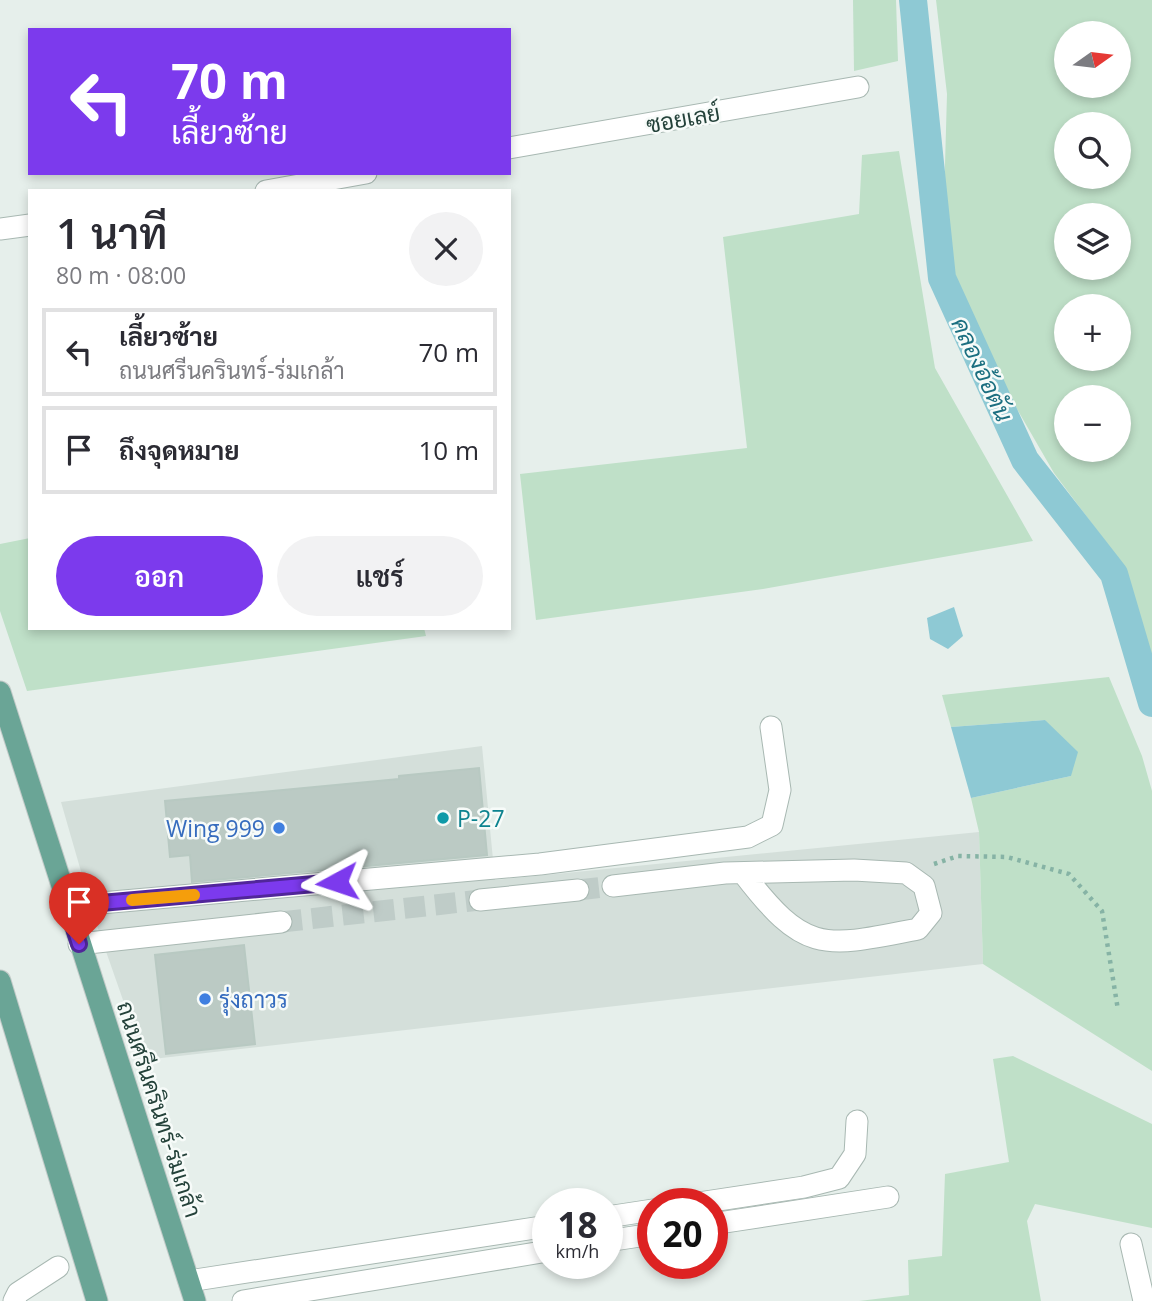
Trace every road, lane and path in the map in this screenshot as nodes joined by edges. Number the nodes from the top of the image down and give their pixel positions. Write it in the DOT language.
graph roads {
  1 [pos="858,87"];
  2 [pos="511,148"];
  3 [pos="355,175"];
  4 [pos="277,189"];
  5 [pos="28,225"];
  6 [pos="0,229"];
  7 [pos="0,692"];
  8 [pos="771,727"];
  9 [pos="743,873"];
  10 [pos="906,873"];
  11 [pos="613,886"];
  12 [pos="578,890"];
  13 [pos="480,900"];
  14 [pos="67,906"];
  15 [pos="281,922"];
  16 [pos="79,944"];
  17 [pos="0,981"];
  18 [pos="1118,1010"];
  19 [pos="857,1121"];
  20 [pos="888,1197"];
  21 [pos="728,1199"];
  22 [pos="728,1222"];
  23 [pos="532,1229"];
  24 [pos="1131,1244"];
  25 [pos="532,1254"];
  26 [pos="58,1267"];
  27 [pos="192,1291"];
  28 [pos="14,1301"];
  29 [pos="97,1301"];
  30 [pos="243,1301"];
  31 [pos="1144,1301"];
  1 -- 2 [label="street, ซอยเลย์"];
  3 -- 4 [label="street"];
  5 -- 6 [label="street"];
  7 -- 14 [label="main road, ถนนศรีนครินทร์-ร่มเกล้า"];
  8 -- 14 [label="street"];
  9 -- 10 [label="street"];
  9 -- 10 [label="street"];
  9 -- 11 [label="street"];
  10 -- 18 [label="path"];
  12 -- 13 [label="street"];
  14 -- 16 [label="main road, ถนนศรีนครินทร์-ร่มเกล้า"];
  15 -- 16 [label="street"];
  16 -- 27 [label="main road, ถนนศรีนครินทร์-ร่มเกล้า"];
  17 -- 29 [label="main road"];
  19 -- 21 [label="street"];
  20 -- 22 [label="street"];
  23 -- 27 [label="street"];
  24 -- 31 [label="street"];
  25 -- 30 [label="street"];
  26 -- 28 [label="street"];
}
